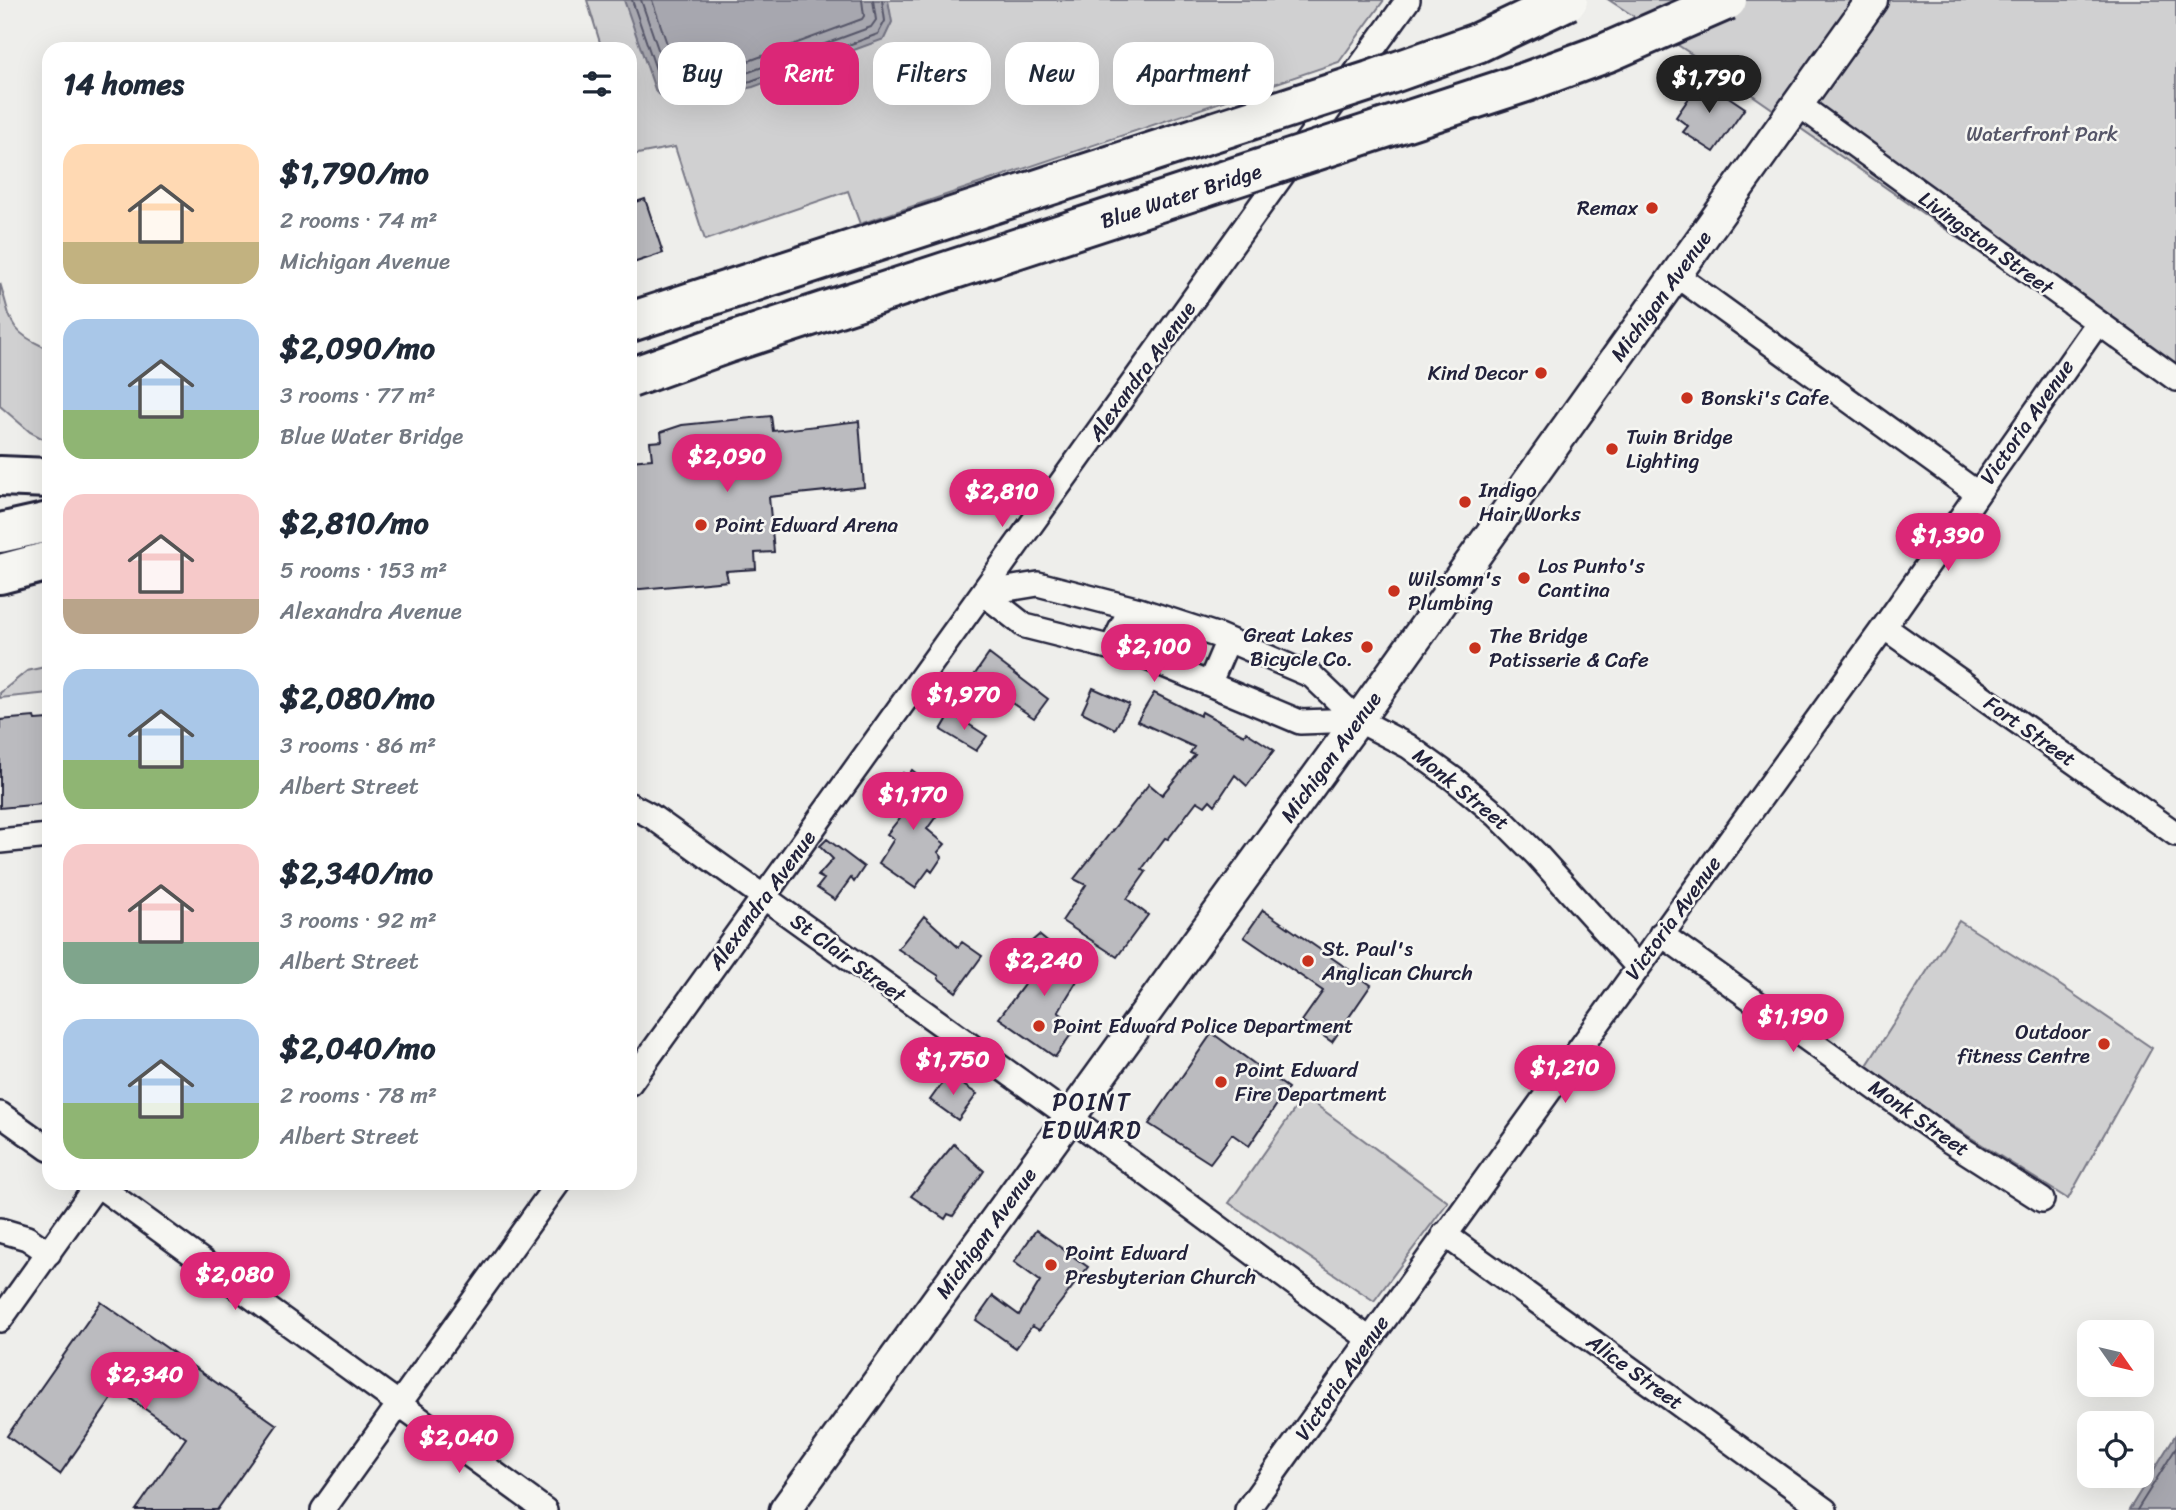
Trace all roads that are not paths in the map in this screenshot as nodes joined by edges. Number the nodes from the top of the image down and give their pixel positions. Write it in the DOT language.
graph roads {
  1 [pos="1408,0"];
  2 [pos="1568,0"];
  3 [pos="1727,0"];
  4 [pos="1872,0"];
  5 [pos="1798,104"];
  6 [pos="1676,275"];
  7 [pos="637,321"];
  8 [pos="2097,324"];
  9 [pos="637,376"];
  10 [pos="2176,379"];
  11 [pos="1977,493"];
  12 [pos="42,524"];
  13 [pos="0,533"];
  14 [pos="42,563"];
  15 [pos="0,574"];
  16 [pos="983,593"];
  17 [pos="1131,608"];
  18 [pos="1884,627"];
  19 [pos="1228,639"];
  20 [pos="1112,647"];
  21 [pos="1210,682"];
  22 [pos="1358,720"];
  23 [pos="637,808"];
  24 [pos="2176,834"];
  25 [pos="42,837"];
  26 [pos="0,841"];
  27 [pos="764,897"];
  28 [pos="1661,934"];
  29 [pos="1638,967"];
  30 [pos="637,1073"];
  31 [pos="0,1114"];
  32 [pos="1070,1117"];
  33 [pos="42,1144"];
  34 [pos="92,1190"];
  35 [pos="107,1190"];
  36 [pos="553,1190"];
  37 [pos="2042,1200"];
  38 [pos="0,1230"];
  39 [pos="1444,1234"];
  40 [pos="49,1253"];
  41 [pos="0,1320"];
  42 [pos="1369,1339"];
  43 [pos="399,1404"];
  44 [pos="323,1510"];
  45 [pos="545,1510"];
  46 [pos="785,1510"];
  47 [pos="1247,1510"];
  48 [pos="1825,1510"];
  1 -- 16 [label="street, Alexandra Avenue"];
  2 -- 7 [label="highway, bridge"];
  3 -- 9 [label="highway, Blue Water Bridge, bridge"];
  4 -- 5 [label="street, Michigan Avenue"];
  5 -- 6 [label="street, Michigan Avenue"];
  5 -- 8 [label="street, Livingston Street"];
  6 -- 11 [label="street"];
  6 -- 22 [label="street, Michigan Avenue"];
  8 -- 10 [label="street, Livingston Street"];
  8 -- 11 [label="street, Victoria Avenue"];
  11 -- 18 [label="street, Victoria Avenue"];
  12 -- 13 [label="highway"];
  14 -- 15 [label="highway"];
  16 -- 17 [label="street, Monk Street"];
  16 -- 20 [label="street, Monk Street"];
  16 -- 27 [label="street, Alexandra Avenue"];
  17 -- 19 [label="street, Monk Street"];
  17 -- 20 [label="street"];
  18 -- 24 [label="street, Fort Street"];
  18 -- 28 [label="street, Victoria Avenue"];
  19 -- 21 [label="street"];
  19 -- 22 [label="street, Monk Street"];
  20 -- 21 [label="street, Monk Street"];
  21 -- 22 [label="street, Monk Street"];
  22 -- 29 [label="street, Monk Street"];
  22 -- 32 [label="street, Michigan Avenue"];
  23 -- 27 [label="street, St Clair Street"];
  25 -- 26 [label="street"];
  27 -- 30 [label="street, Alexandra Avenue"];
  27 -- 32 [label="street, St Clair Street"];
  28 -- 29 [label="street, Victoria Avenue"];
  28 -- 37 [label="street, Monk Street"];
  29 -- 39 [label="street, Victoria Avenue"];
  31 -- 33 [label="street"];
  32 -- 42 [label="street, St Clair Street"];
  32 -- 46 [label="street, Michigan Avenue"];
  34 -- 40 [label="street"];
  35 -- 43 [label="street"];
  36 -- 43 [label="street"];
  38 -- 40 [label="street"];
  39 -- 42 [label="street, Victoria Avenue"];
  39 -- 48 [label="street, Alice Street"];
  40 -- 41 [label="street"];
  42 -- 47 [label="street, Victoria Avenue"];
  43 -- 44 [label="street"];
  43 -- 45 [label="street"];
}
